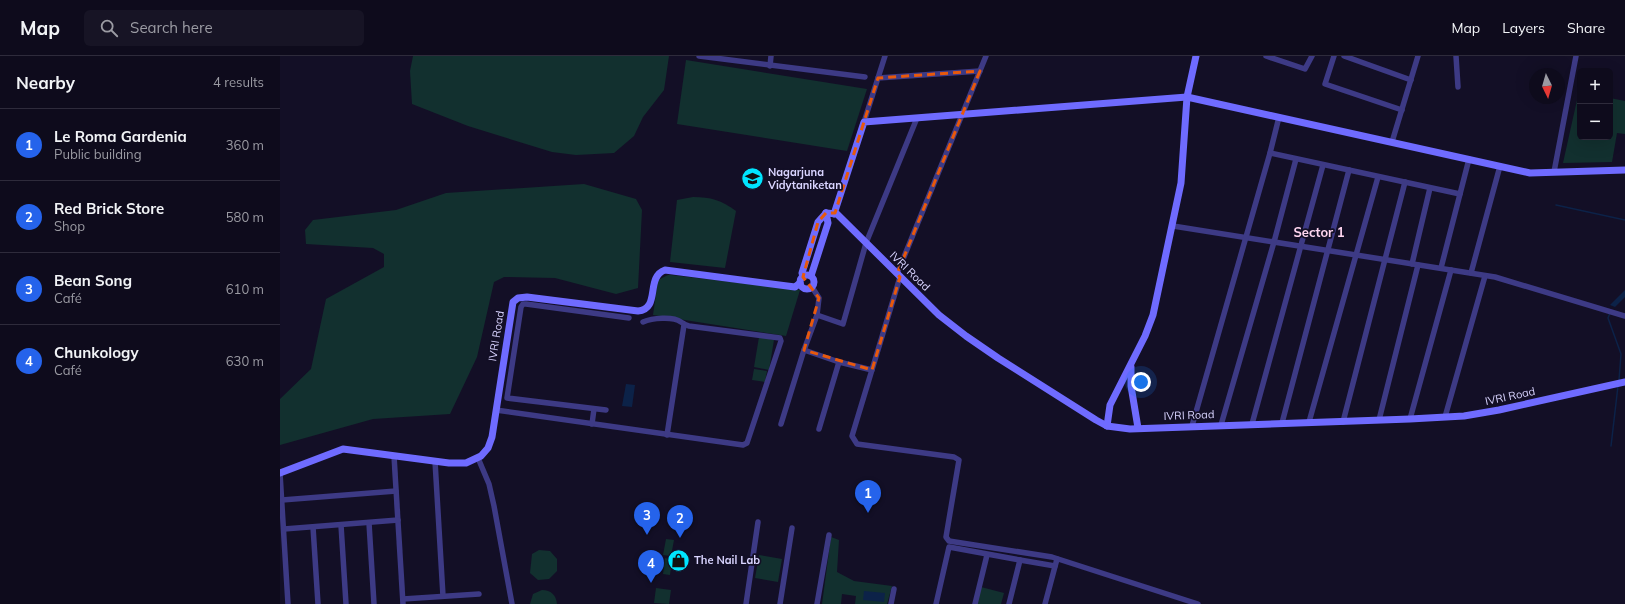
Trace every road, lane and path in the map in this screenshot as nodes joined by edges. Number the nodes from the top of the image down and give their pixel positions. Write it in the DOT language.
graph roads {
  1 [pos="701,56"];
  2 [pos="771,56"];
  3 [pos="885,56"];
  4 [pos="986,56"];
  5 [pos="1196,56"];
  6 [pos="1266,56"];
  7 [pos="1312,56"];
  8 [pos="1334,56"];
  9 [pos="1344,56"];
  10 [pos="1418,56"];
  11 [pos="1456,56"];
  12 [pos="1576,56"];
  13 [pos="740,59"];
  14 [pos="770,66"];
  15 [pos="980,71"];
  16 [pos="865,77"];
  17 [pos="878,78"];
  18 [pos="1411,80"];
  19 [pos="1458,87"];
  20 [pos="1187,97"];
  21 [pos="1402,110"];
  22 [pos="962,115"];
  23 [pos="1279,117"];
  24 [pos="917,118"];
  25 [pos="864,122"];
  26 [pos="1392,142"];
  27 [pos="1270,153"];
  28 [pos="1296,159"];
  29 [pos="1469,159"];
  30 [pos="1323,165"];
  31 [pos="1500,166"];
  32 [pos="1349,170"];
  33 [pos="1625,170"];
  34 [pos="1554,172"];
  35 [pos="1378,177"];
  36 [pos="1405,182"];
  37 [pos="1430,188"];
  38 [pos="1460,194"];
  39 [pos="826,213"];
  40 [pos="834,214"];
  41 [pos="1173,226"];
  42 [pos="1246,238"];
  43 [pos="1274,242"];
  44 [pos="866,243"];
  45 [pos="1301,246"];
  46 [pos="1329,251"];
  47 [pos="1356,255"];
  48 [pos="1385,260"];
  49 [pos="1415,264"];
  50 [pos="1441,268"];
  51 [pos="1451,270"];
  52 [pos="1471,273"];
  53 [pos="810,276"];
  54 [pos="899,276"];
  55 [pos="1485,276"];
  56 [pos="801,280"];
  57 [pos="812,287"];
  58 [pos="593,309"];
  59 [pos="643,311"];
  60 [pos="817,315"];
  61 [pos="1625,316"];
  62 [pos="629,318"];
  63 [pos="684,325"];
  64 [pos="804,350"];
  65 [pos="839,362"];
  66 [pos="1132,363"];
  67 [pos="872,370"];
  68 [pos="1625,382"];
  69 [pos="1120,387"];
  70 [pos="1131,388"];
  71 [pos="594,408"];
  72 [pos="496,410"];
  73 [pos="606,410"];
  74 [pos="1445,417"];
  75 [pos="1410,419"];
  76 [pos="1379,420"];
  77 [pos="1309,422"];
  78 [pos="1343,422"];
  79 [pos="1282,423"];
  80 [pos="592,424"];
  81 [pos="781,424"];
  82 [pos="1252,424"];
  83 [pos="1221,425"];
  84 [pos="1107,426"];
  85 [pos="1192,426"];
  86 [pos="1138,428"];
  87 [pos="819,429"];
  88 [pos="667,435"];
  89 [pos="394,456"];
  90 [pos="478,458"];
  91 [pos="435,461"];
  92 [pos="280,473"];
  93 [pos="396,491"];
  94 [pos="282,500"];
  95 [pos="398,520"];
  96 [pos="369,522"];
  97 [pos="758,522"];
  98 [pos="341,525"];
  99 [pos="313,527"];
  100 [pos="792,528"];
  101 [pos="284,529"];
  102 [pos="828,534"];
  103 [pos="987,555"];
  104 [pos="1057,559"];
  105 [pos="1020,560"];
  106 [pos="1055,566"];
  107 [pos="894,589"];
  108 [pos="479,594"];
  109 [pos="443,596"];
  110 [pos="403,601"];
  111 [pos="288,604"];
  112 [pos="318,604"];
  113 [pos="346,604"];
  114 [pos="374,604"];
  115 [pos="512,604"];
  116 [pos="746,604"];
  117 [pos="780,604"];
  118 [pos="817,604"];
  119 [pos="891,604"];
  120 [pos="936,604"];
  121 [pos="975,604"];
  122 [pos="1009,604"];
  123 [pos="1045,604"];
  124 [pos="1198,604"];
  1 -- 13 [label="street"];
  2 -- 14 [label="street"];
  3 -- 17 [label="street"];
  4 -- 15 [label="street"];
  5 -- 20 [label="street"];
  6 -- 7 [label="street"];
  8 -- 21 [label="street"];
  9 -- 18 [label="street"];
  10 -- 18 [label="street"];
  11 -- 19 [label="street"];
  12 -- 34 [label="street"];
  13 -- 14 [label="street"];
  14 -- 16 [label="street"];
  15 -- 17 [label="street"];
  15 -- 22 [label="street"];
  17 -- 25 [label="street"];
  18 -- 21 [label="street"];
  20 -- 22 [label="street"];
  20 -- 23 [label="street"];
  20 -- 41 [label="street"];
  21 -- 26 [label="street"];
  22 -- 24 [label="street"];
  22 -- 54 [label="street"];
  23 -- 26 [label="street"];
  23 -- 27 [label="street"];
  24 -- 25 [label="street"];
  24 -- 44 [label="street"];
  25 -- 40 [label="street"];
  26 -- 29 [label="street"];
  27 -- 28 [label="street"];
  27 -- 42 [label="street"];
  28 -- 30 [label="street"];
  28 -- 43 [label="street"];
  29 -- 31 [label="street"];
  29 -- 38 [label="street"];
  30 -- 32 [label="street"];
  30 -- 45 [label="street"];
  31 -- 34 [label="street"];
  31 -- 52 [label="street"];
  32 -- 35 [label="street"];
  32 -- 46 [label="street"];
  33 -- 34 [label="street"];
  35 -- 36 [label="street"];
  35 -- 47 [label="street"];
  36 -- 37 [label="street"];
  36 -- 48 [label="street"];
  37 -- 38 [label="street"];
  37 -- 49 [label="street"];
  38 -- 50 [label="street"];
  39 -- 40 [label="street"];
  39 -- 53 [label="street"];
  39 -- 56 [label="street"];
  40 -- 44 [label="street, IVRI Road"];
  41 -- 42 [label="street"];
  41 -- 66 [label="street"];
  42 -- 43 [label="street"];
  42 -- 85 [label="street"];
  43 -- 45 [label="street"];
  43 -- 83 [label="street"];
  44 -- 54 [label="street, IVRI Road"];
  44 -- 60 [label="street"];
  45 -- 46 [label="street"];
  45 -- 82 [label="street"];
  46 -- 47 [label="street"];
  46 -- 79 [label="street"];
  47 -- 48 [label="street"];
  47 -- 77 [label="street"];
  48 -- 49 [label="street"];
  48 -- 78 [label="street"];
  49 -- 50 [label="street"];
  49 -- 76 [label="street"];
  50 -- 51 [label="street"];
  51 -- 52 [label="street"];
  51 -- 75 [label="street"];
  52 -- 55 [label="street"];
  53 -- 56 [label="street"];
  53 -- 57 [label="street"];
  54 -- 67 [label="street"];
  54 -- 84 [label="street, IVRI Road"];
  55 -- 61 [label="street"];
  55 -- 74 [label="street"];
  56 -- 57 [label="street"];
  56 -- 59 [label="street"];
  57 -- 60 [label="street"];
  58 -- 59 [label="street, IVRI Road"];
  58 -- 62 [label="street"];
  58 -- 71 [label="street"];
  58 -- 72 [label="street, IVRI Road"];
  59 -- 63 [label="street"];
  60 -- 64 [label="street"];
  63 -- 88 [label="street"];
  63 -- 88 [label="street"];
  64 -- 65 [label="street"];
  64 -- 81 [label="street"];
  65 -- 67 [label="street"];
  65 -- 87 [label="street"];
  66 -- 69 [label="street"];
  66 -- 70 [label="street"];
  67 -- 104 [label="street"];
  68 -- 74 [label="street, IVRI Road"];
  69 -- 70 [label="street"];
  69 -- 84 [label="street"];
  70 -- 86 [label="street"];
  71 -- 73 [label="street"];
  71 -- 80 [label="street"];
  72 -- 80 [label="street"];
  72 -- 90 [label="street, IVRI Road"];
  74 -- 75 [label="street, IVRI Road"];
  75 -- 76 [label="street, IVRI Road"];
  76 -- 78 [label="street, IVRI Road"];
  77 -- 78 [label="street, IVRI Road"];
  77 -- 79 [label="street, IVRI Road"];
  79 -- 82 [label="street, IVRI Road"];
  80 -- 88 [label="street"];
  82 -- 83 [label="street, IVRI Road"];
  83 -- 85 [label="street, IVRI Road"];
  84 -- 86 [label="street, IVRI Road"];
  85 -- 86 [label="street, IVRI Road"];
  89 -- 91 [label="street"];
  89 -- 92 [label="street"];
  89 -- 93 [label="street"];
  90 -- 91 [label="street"];
  90 -- 115 [label="street"];
  91 -- 109 [label="street"];
  92 -- 94 [label="street"];
  93 -- 94 [label="street"];
  93 -- 95 [label="street"];
  94 -- 101 [label="street"];
  95 -- 96 [label="street"];
  95 -- 110 [label="street"];
  96 -- 98 [label="street"];
  96 -- 114 [label="street"];
  97 -- 116 [label="street"];
  98 -- 99 [label="street"];
  98 -- 113 [label="street"];
  99 -- 101 [label="street"];
  99 -- 112 [label="street"];
  100 -- 117 [label="street"];
  101 -- 111 [label="street"];
  102 -- 118 [label="street"];
  103 -- 105 [label="street"];
  103 -- 120 [label="street"];
  103 -- 121 [label="street"];
  104 -- 106 [label="street"];
  104 -- 124 [label="street"];
  105 -- 106 [label="street"];
  105 -- 122 [label="street"];
  106 -- 123 [label="street"];
  107 -- 119 [label="street"];
  108 -- 109 [label="street"];
  109 -- 110 [label="street"];
}
